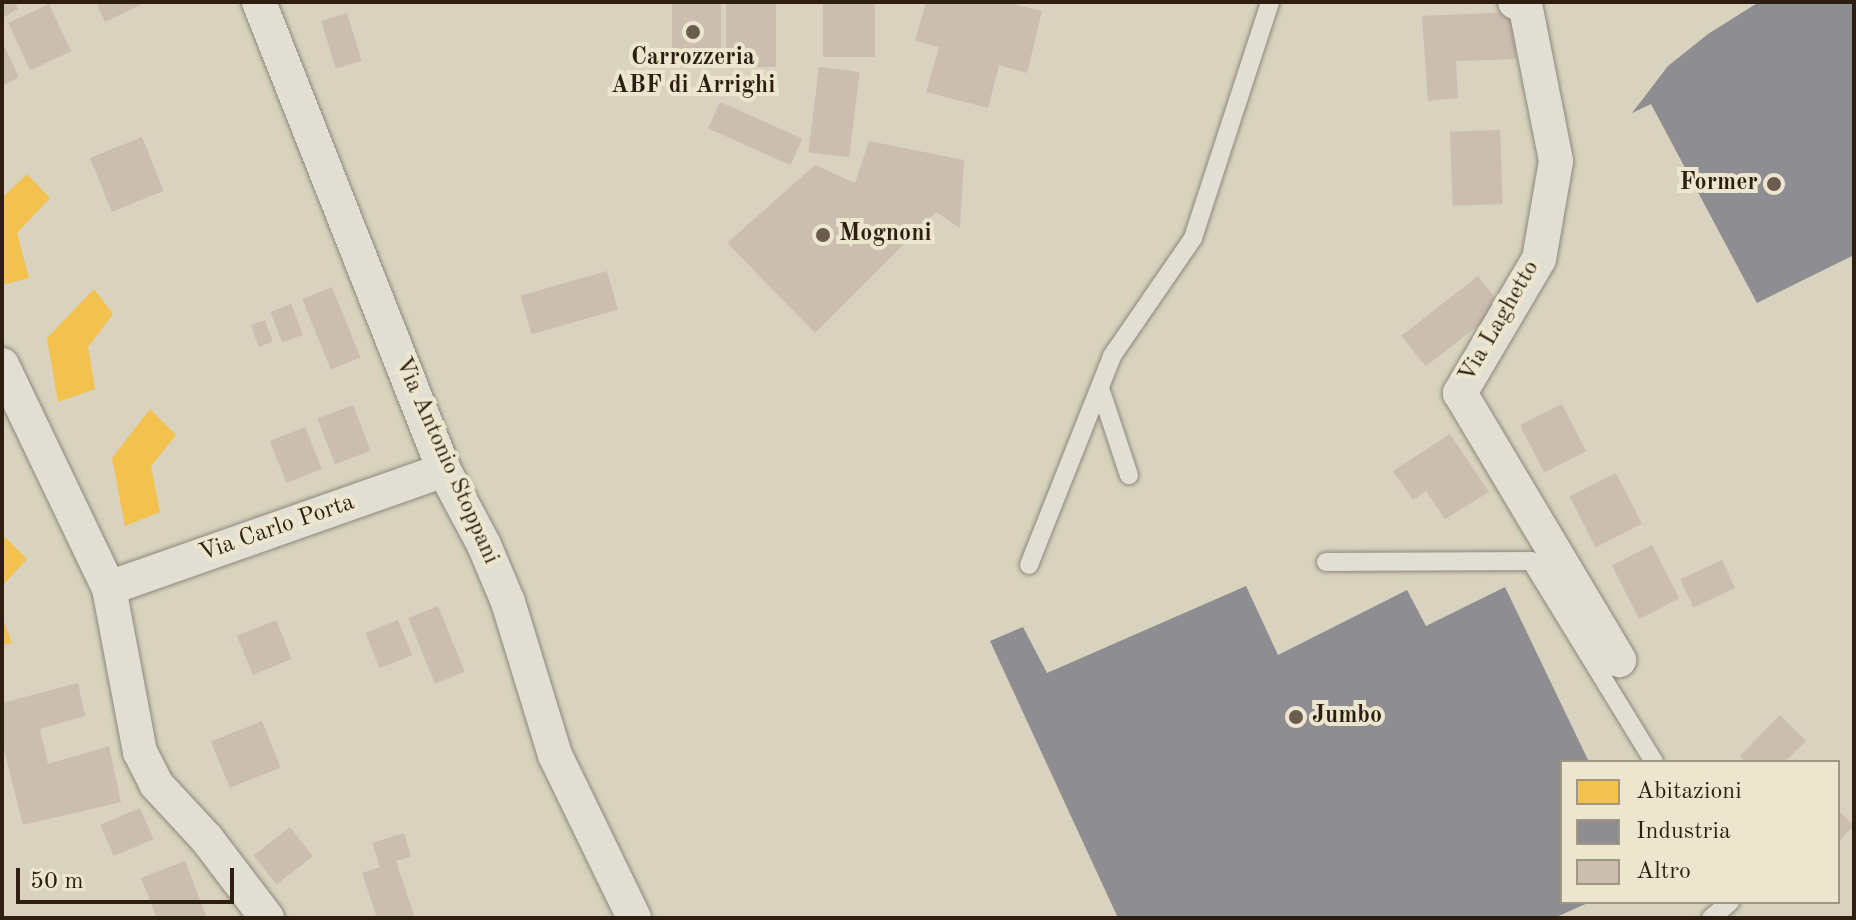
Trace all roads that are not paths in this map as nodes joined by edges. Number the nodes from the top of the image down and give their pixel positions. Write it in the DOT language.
graph roads {
  1 [pos="259,2"];
  2 [pos="1270,2"];
  3 [pos="1515,2"];
  4 [pos="2,365"];
  5 [pos="1100,388"];
  6 [pos="444,470"];
  7 [pos="1129,475"];
  8 [pos="1326,562"];
  9 [pos="1029,565"];
  10 [pos="109,588"];
  11 [pos="1619,660"];
  12 [pos="1653,760"];
  13 [pos="1728,904"];
  14 [pos="267,918"];
  15 [pos="634,918"];
  16 [pos="1711,918"];
  1 -- 6 [label="street, Via Antonio Stoppani"];
  2 -- 5 [label="lane"];
  3 -- 11 [label="street, Via Laghetto"];
  4 -- 10 [label="street"];
  5 -- 7 [label="lane"];
  5 -- 9 [label="lane"];
  6 -- 10 [label="street, Via Carlo Porta"];
  6 -- 15 [label="street, Via Antonio Stoppani"];
  8 -- 12 [label="lane"];
  10 -- 14 [label="street"];
  13 -- 16 [label="lane"];
}
